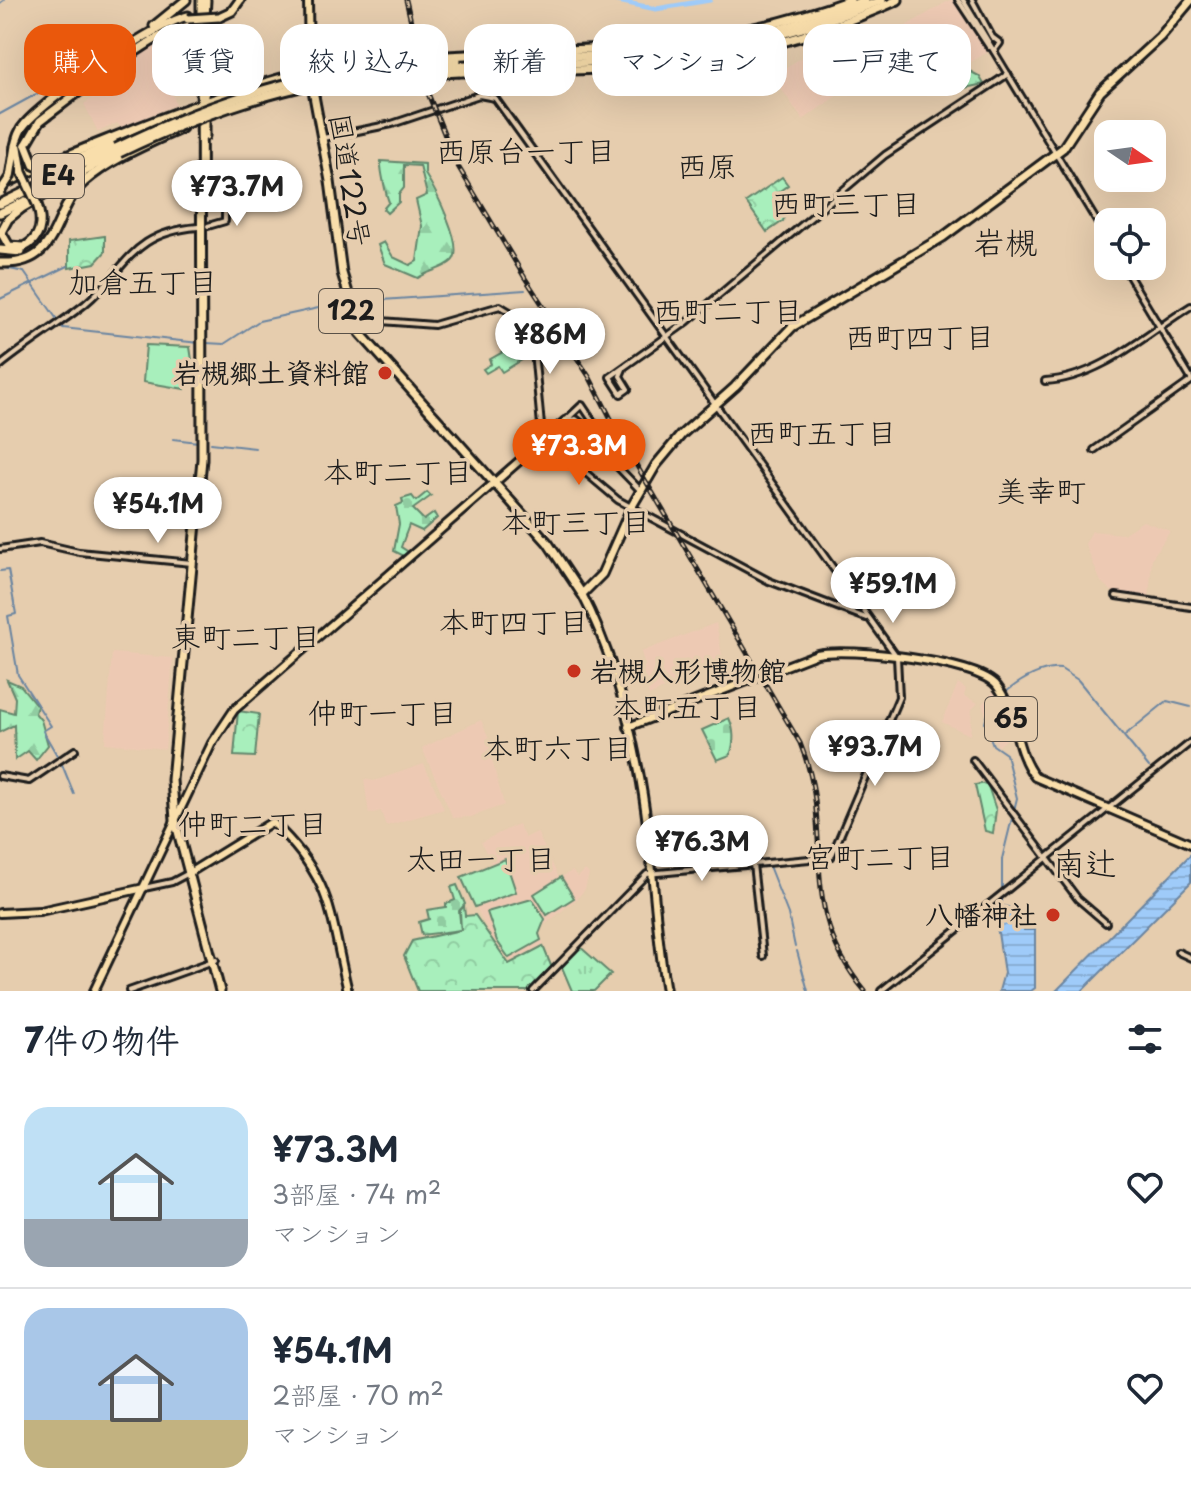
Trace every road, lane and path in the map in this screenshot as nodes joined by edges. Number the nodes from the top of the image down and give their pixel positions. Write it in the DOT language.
graph roads {
  1 [pos="186,0"];
  2 [pos="204,0"];
  3 [pos="238,0"];
  4 [pos="308,0"];
  5 [pos="850,0"];
  6 [pos="865,0"];
  7 [pos="882,0"];
  8 [pos="898,0"];
  9 [pos="965,0"];
  10 [pos="1191,0"];
  11 [pos="203,24"];
  12 [pos="204,24"];
  13 [pos="308,24"];
  14 [pos="989,37"];
  15 [pos="136,43"];
  16 [pos="136,46"];
  17 [pos="994,51"];
  18 [pos="448,56"];
  19 [pos="458,66"];
  20 [pos="448,67"];
  21 [pos="1008,74"];
  22 [pos="63,96"];
  23 [pos="72,96"];
  24 [pos="204,96"];
  25 [pos="205,96"];
  26 [pos="219,96"];
  27 [pos="282,96"];
  28 [pos="315,96"];
  29 [pos="205,102"];
  30 [pos="204,122"];
  31 [pos="163,138"];
  32 [pos="323,138"];
  33 [pos="20,146"];
  34 [pos="116,148"];
  35 [pos="1056,154"];
  36 [pos="201,158"];
  37 [pos="91,168"];
  38 [pos="0,189"];
  39 [pos="225,197"];
  40 [pos="38,203"];
  41 [pos="0,204"];
  42 [pos="0,213"];
  43 [pos="1094,217"];
  44 [pos="208,226"];
  45 [pos="198,227"];
  46 [pos="0,250"];
  47 [pos="0,263"];
  48 [pos="1131,280"];
  49 [pos="1191,306"];
  50 [pos="357,326"];
  51 [pos="1160,328"];
  52 [pos="667,338"];
  53 [pos="0,366"];
  54 [pos="618,375"];
  55 [pos="1191,380"];
  56 [pos="1045,381"];
  57 [pos="715,405"];
  58 [pos="565,421"];
  59 [pos="544,440"];
  60 [pos="1094,450"];
  61 [pos="615,464"];
  62 [pos="496,484"];
  63 [pos="640,490"];
  64 [pos="632,506"];
  65 [pos="0,549"];
  66 [pos="194,563"];
  67 [pos="582,594"];
  68 [pos="1116,596"];
  69 [pos="1191,607"];
  70 [pos="868,619"];
  71 [pos="896,655"];
  72 [pos="628,727"];
  73 [pos="1191,742"];
  74 [pos="75,750"];
  75 [pos="973,760"];
  76 [pos="0,776"];
  77 [pos="1108,809"];
  78 [pos="177,816"];
  79 [pos="1191,844"];
  80 [pos="1047,857"];
  81 [pos="753,864"];
  82 [pos="191,872"];
  83 [pos="649,873"];
  84 [pos="144,888"];
  85 [pos="0,913"];
  86 [pos="1106,923"];
  87 [pos="1178,952"];
  88 [pos="763,956"];
  89 [pos="1191,958"];
  90 [pos="214,961"];
  91 [pos="94,991"];
  92 [pos="129,991"];
  93 [pos="222,991"];
  94 [pos="348,991"];
  95 [pos="533,991"];
  96 [pos="666,991"];
  97 [pos="881,991"];
  1 -- 15 [label="highway"];
  2 -- 11 [label="highway"];
  2 -- 12 [label="highway"];
  3 -- 16 [label="highway, bridge"];
  4 -- 13 [label="main road"];
  5 -- 18 [label="highway, bridge"];
  6 -- 19 [label="highway, E4"];
  7 -- 19 [label="highway, E4"];
  8 -- 19 [label="highway"];
  9 -- 14 [label="street"];
  9 -- 14 [label="street"];
  9 -- 17 [label="street"];
  10 -- 35 [label="highway"];
  14 -- 17 [label="street"];
  17 -- 21 [label="street"];
  19 -- 20 [label="highway, bridge"];
  19 -- 29 [label="highway, E4, bridge"];
  19 -- 34 [label="highway, E4, bridge"];
  21 -- 35 [label="street"];
  21 -- 52 [label="street"];
  22 -- 33 [label="highway"];
  23 -- 33 [label="highway"];
  24 -- 29 [label="highway"];
  25 -- 29 [label="highway"];
  26 -- 29 [label="highway"];
  27 -- 30 [label="highway"];
  28 -- 32 [label="highway, 国道122号 / 122"];
  29 -- 30 [label="highway"];
  29 -- 34 [label="highway, E4, bridge"];
  29 -- 38 [label="highway"];
  30 -- 31 [label="highway"];
  30 -- 36 [label="highway"];
  30 -- 66 [label="highway"];
  31 -- 36 [label="highway"];
  31 -- 47 [label="highway"];
  32 -- 50 [label="highway, 国道122号 / 122"];
  32 -- 52 [label="street"];
  33 -- 34 [label="highway, bridge"];
  33 -- 38 [label="highway, bridge"];
  33 -- 40 [label="highway, bridge"];
  34 -- 37 [label="highway, E4"];
  34 -- 41 [label="highway, E4"];
  35 -- 43 [label="street"];
  35 -- 57 [label="highway"];
  36 -- 66 [label="highway"];
  37 -- 40 [label="highway"];
  37 -- 42 [label="highway, E4"];
  39 -- 44 [label="street"];
  40 -- 46 [label="highway"];
  45 -- 53 [label="street"];
  48 -- 51 [label="street"];
  49 -- 51 [label="street"];
  50 -- 59 [label="street"];
  50 -- 62 [label="highway, 国道122号 / 122"];
  51 -- 55 [label="street"];
  51 -- 56 [label="street"];
  52 -- 54 [label="street"];
  52 -- 57 [label="street"];
  54 -- 54 [label="street"];
  55 -- 60 [label="street"];
  57 -- 63 [label="highway"];
  57 -- 70 [label="street"];
  58 -- 58 [label="street"];
  58 -- 59 [label="main road"];
  59 -- 62 [label="main road"];
  59 -- 64 [label="street"];
  61 -- 63 [label="street"];
  62 -- 67 [label="highway, 国道122号 / 122"];
  62 -- 78 [label="main road"];
  63 -- 64 [label="highway"];
  64 -- 67 [label="highway"];
  64 -- 70 [label="street"];
  65 -- 66 [label="street"];
  66 -- 78 [label="highway"];
  67 -- 72 [label="main road"];
  68 -- 69 [label="street"];
  70 -- 71 [label="street"];
  71 -- 72 [label="main road, 65"];
  71 -- 77 [label="main road, 65"];
  71 -- 81 [label="street"];
  72 -- 83 [label="main road"];
  73 -- 77 [label="street"];
  74 -- 76 [label="street"];
  75 -- 80 [label="street"];
  77 -- 79 [label="main road, 65"];
  77 -- 80 [label="street"];
  78 -- 82 [label="highway"];
  78 -- 84 [label="main road"];
  80 -- 86 [label="street"];
  80 -- 97 [label="street"];
  81 -- 83 [label="street"];
  81 -- 88 [label="street"];
  82 -- 84 [label="street"];
  82 -- 90 [label="highway"];
  82 -- 94 [label="main road"];
  83 -- 95 [label="street"];
  83 -- 96 [label="main road"];
  84 -- 85 [label="main road"];
  84 -- 91 [label="main road"];
  87 -- 89 [label="street"];
  90 -- 92 [label="street"];
  90 -- 93 [label="highway"];
}
